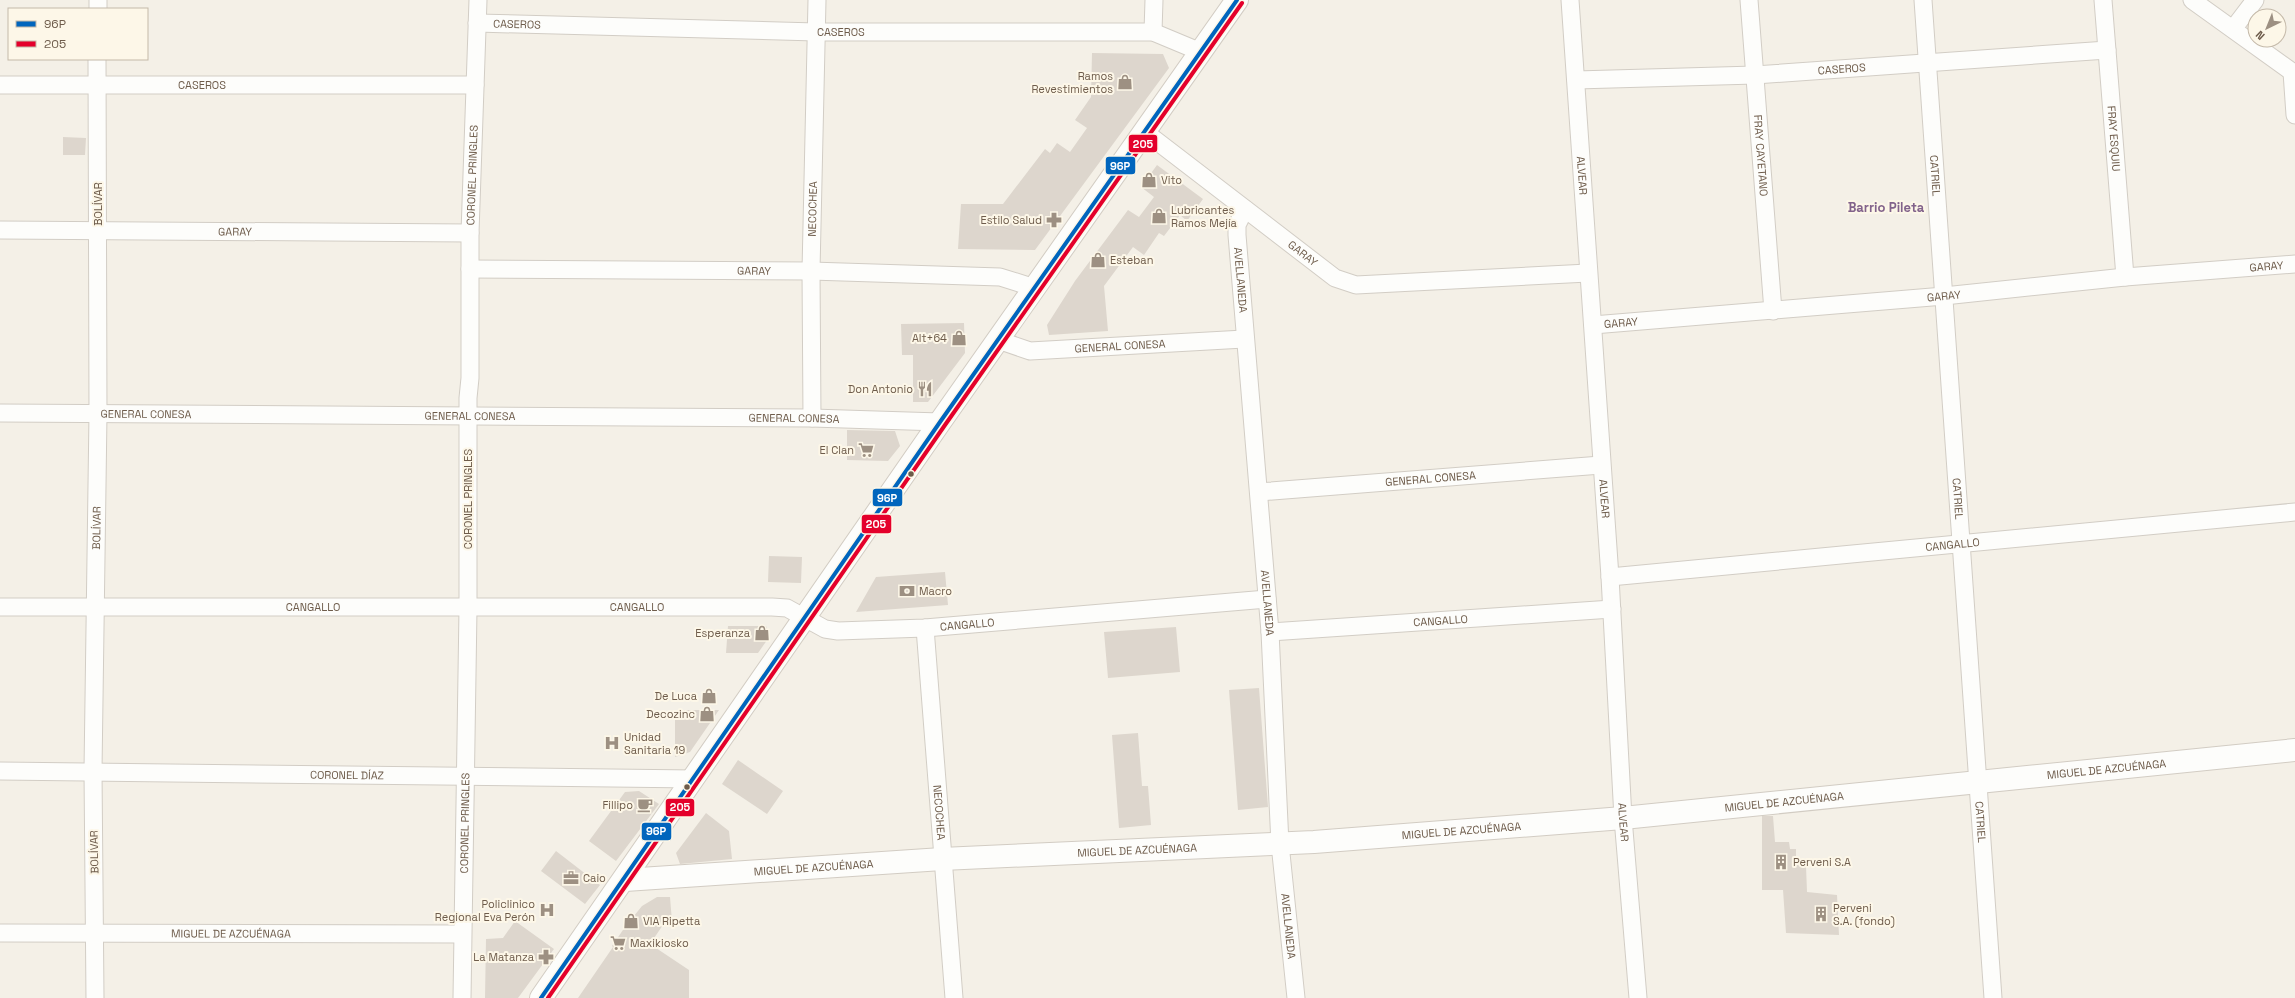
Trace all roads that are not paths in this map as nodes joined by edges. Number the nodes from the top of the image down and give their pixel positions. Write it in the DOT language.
graph roads {
  1 [pos="478,0"];
  2 [pos="817,0"];
  3 [pos="1154,0"];
  4 [pos="1237,0"];
  5 [pos="1570,0"];
  6 [pos="1749,0"];
  7 [pos="1923,0"];
  8 [pos="2103,0"];
  9 [pos="2192,0"];
  10 [pos="2255,0"];
  11 [pos="477,23"];
  12 [pos="2233,30"];
  13 [pos="816,32"];
  14 [pos="1154,32"];
  15 [pos="2107,50"];
  16 [pos="1201,52"];
  17 [pos="97,60"];
  18 [pos="1928,63"];
  19 [pos="2294,73"];
  20 [pos="1755,74"];
  21 [pos="1576,80"];
  22 [pos="0,85"];
  23 [pos="96,85"];
  24 [pos="475,86"];
  25 [pos="2295,115"];
  26 [pos="1145,132"];
  27 [pos="1245,209"];
  28 [pos="98,229"];
  29 [pos="0,230"];
  30 [pos="470,233"];
  31 [pos="2295,264"];
  32 [pos="470,269"];
  33 [pos="811,271"];
  34 [pos="1588,273"];
  35 [pos="2126,277"];
  36 [pos="1035,288"];
  37 [pos="1944,296"];
  38 [pos="1773,311"];
  39 [pos="1593,325"];
  40 [pos="1244,339"];
  41 [pos="998,340"];
  42 [pos="0,413"];
  43 [pos="98,414"];
  44 [pos="468,417"];
  45 [pos="812,418"];
  46 [pos="940,422"];
  47 [pos="1601,465"];
  48 [pos="1259,492"];
  49 [pos="2295,512"];
  50 [pos="1962,545"];
  51 [pos="1610,577"];
  52 [pos="1267,598"];
  53 [pos="0,607"];
  54 [pos="96,608"];
  55 [pos="1612,608"];
  56 [pos="468,609"];
  57 [pos="805,618"];
  58 [pos="925,628"];
  59 [pos="1270,632"];
  60 [pos="2295,750"];
  61 [pos="0,771"];
  62 [pos="93,771"];
  63 [pos="466,775"];
  64 [pos="695,779"];
  65 [pos="1976,784"];
  66 [pos="1623,818"];
  67 [pos="1280,844"];
  68 [pos="942,859"];
  69 [pos="625,880"];
  70 [pos="0,933"];
  71 [pos="94,933"];
  72 [pos="462,934"];
  73 [pos="95,998"];
  74 [pos="462,998"];
  75 [pos="541,998"];
  76 [pos="954,998"];
  77 [pos="1296,998"];
  78 [pos="1638,998"];
  79 [pos="1993,998"];
  1 -- 11 [label="street, CORONEL PRINGLES"];
  2 -- 13 [label="street, NECOCHEA"];
  3 -- 14 [label="street"];
  4 -- 16 [label="street"];
  5 -- 21 [label="street, ALVEAR"];
  6 -- 20 [label="street, FRAY CAYETANO"];
  7 -- 18 [label="street, CATRIEL"];
  8 -- 15 [label="street, FRAY ESQUIU"];
  9 -- 12 [label="street"];
  10 -- 12 [label="street"];
  11 -- 13 [label="street, CASEROS"];
  11 -- 24 [label="street, CORONEL PRINGLES"];
  12 -- 19 [label="street"];
  13 -- 14 [label="street, CASEROS"];
  13 -- 33 [label="street, NECOCHEA"];
  14 -- 16 [label="street, CASEROS"];
  15 -- 18 [label="street, CASEROS"];
  15 -- 35 [label="street, FRAY ESQUIU"];
  16 -- 26 [label="street"];
  17 -- 23 [label="street, BOLÍVAR"];
  18 -- 20 [label="street, CASEROS"];
  18 -- 37 [label="street, CATRIEL"];
  19 -- 25 [label="street"];
  20 -- 21 [label="street, CASEROS"];
  20 -- 38 [label="street, FRAY CAYETANO"];
  21 -- 34 [label="street, ALVEAR"];
  22 -- 23 [label="street, CASEROS"];
  23 -- 24 [label="street, CASEROS"];
  23 -- 28 [label="street, BOLÍVAR"];
  24 -- 30 [label="street, CORONEL PRINGLES"];
  26 -- 27 [label="street, GARAY"];
  26 -- 36 [label="street"];
  27 -- 34 [label="street, GARAY"];
  27 -- 40 [label="street, AVELLANEDA"];
  28 -- 29 [label="street, GARAY"];
  28 -- 30 [label="street, GARAY"];
  28 -- 43 [label="street, BOLÍVAR"];
  30 -- 32 [label="street, CORONEL PRINGLES"];
  31 -- 35 [label="street, GARAY"];
  32 -- 33 [label="street, GARAY"];
  32 -- 44 [label="street, CORONEL PRINGLES"];
  33 -- 36 [label="street, GARAY"];
  33 -- 45 [label="street, NECOCHEA"];
  34 -- 39 [label="street, ALVEAR"];
  35 -- 37 [label="street, GARAY"];
  36 -- 41 [label="street"];
  37 -- 38 [label="street, GARAY"];
  37 -- 50 [label="street, CATRIEL"];
  38 -- 39 [label="street, GARAY"];
  39 -- 47 [label="street, ALVEAR"];
  40 -- 41 [label="street, GENERAL CONESA"];
  40 -- 48 [label="street, AVELLANEDA"];
  41 -- 46 [label="street"];
  42 -- 43 [label="street, GENERAL CONESA"];
  43 -- 44 [label="street, GENERAL CONESA"];
  43 -- 54 [label="street, BOLÍVAR"];
  44 -- 45 [label="street, GENERAL CONESA"];
  44 -- 56 [label="street, CORONEL PRINGLES"];
  45 -- 46 [label="street, GENERAL CONESA"];
  46 -- 57 [label="street"];
  47 -- 48 [label="street, GENERAL CONESA"];
  47 -- 51 [label="street, ALVEAR"];
  48 -- 52 [label="street, AVELLANEDA"];
  49 -- 50 [label="street, CANGALLO"];
  50 -- 51 [label="street, CANGALLO"];
  50 -- 65 [label="street, CATRIEL"];
  51 -- 55 [label="street, ALVEAR"];
  52 -- 58 [label="street, CANGALLO"];
  52 -- 59 [label="street, AVELLANEDA"];
  53 -- 54 [label="street, CANGALLO"];
  54 -- 56 [label="street, CANGALLO"];
  54 -- 62 [label="street, BOLÍVAR"];
  55 -- 59 [label="street, CANGALLO"];
  55 -- 66 [label="street, ALVEAR"];
  56 -- 57 [label="street, CANGALLO"];
  56 -- 63 [label="street, CORONEL PRINGLES"];
  57 -- 58 [label="street, CANGALLO"];
  57 -- 64 [label="street"];
  58 -- 68 [label="street, NECOCHEA"];
  59 -- 67 [label="street, AVELLANEDA"];
  60 -- 65 [label="street, MIGUEL DE AZCUÉNAGA"];
  61 -- 62 [label="street, CORONEL DÍAZ"];
  62 -- 63 [label="street, CORONEL DÍAZ"];
  62 -- 71 [label="street, BOLÍVAR"];
  63 -- 64 [label="street, CORONEL DÍAZ"];
  63 -- 72 [label="street, CORONEL PRINGLES"];
  64 -- 69 [label="street"];
  65 -- 66 [label="street, MIGUEL DE AZCUÉNAGA"];
  65 -- 79 [label="street, CATRIEL"];
  66 -- 67 [label="street, MIGUEL DE AZCUÉNAGA"];
  66 -- 78 [label="street, ALVEAR"];
  67 -- 68 [label="street, MIGUEL DE AZCUÉNAGA"];
  67 -- 77 [label="street, AVELLANEDA"];
  68 -- 69 [label="street, MIGUEL DE AZCUÉNAGA"];
  68 -- 76 [label="street, NECOCHEA"];
  69 -- 75 [label="street"];
  70 -- 71 [label="street, MIGUEL DE AZCUÉNAGA"];
  71 -- 72 [label="street, MIGUEL DE AZCUÉNAGA"];
  71 -- 73 [label="street, BOLÍVAR"];
  72 -- 74 [label="street, CORONEL PRINGLES"];
}
